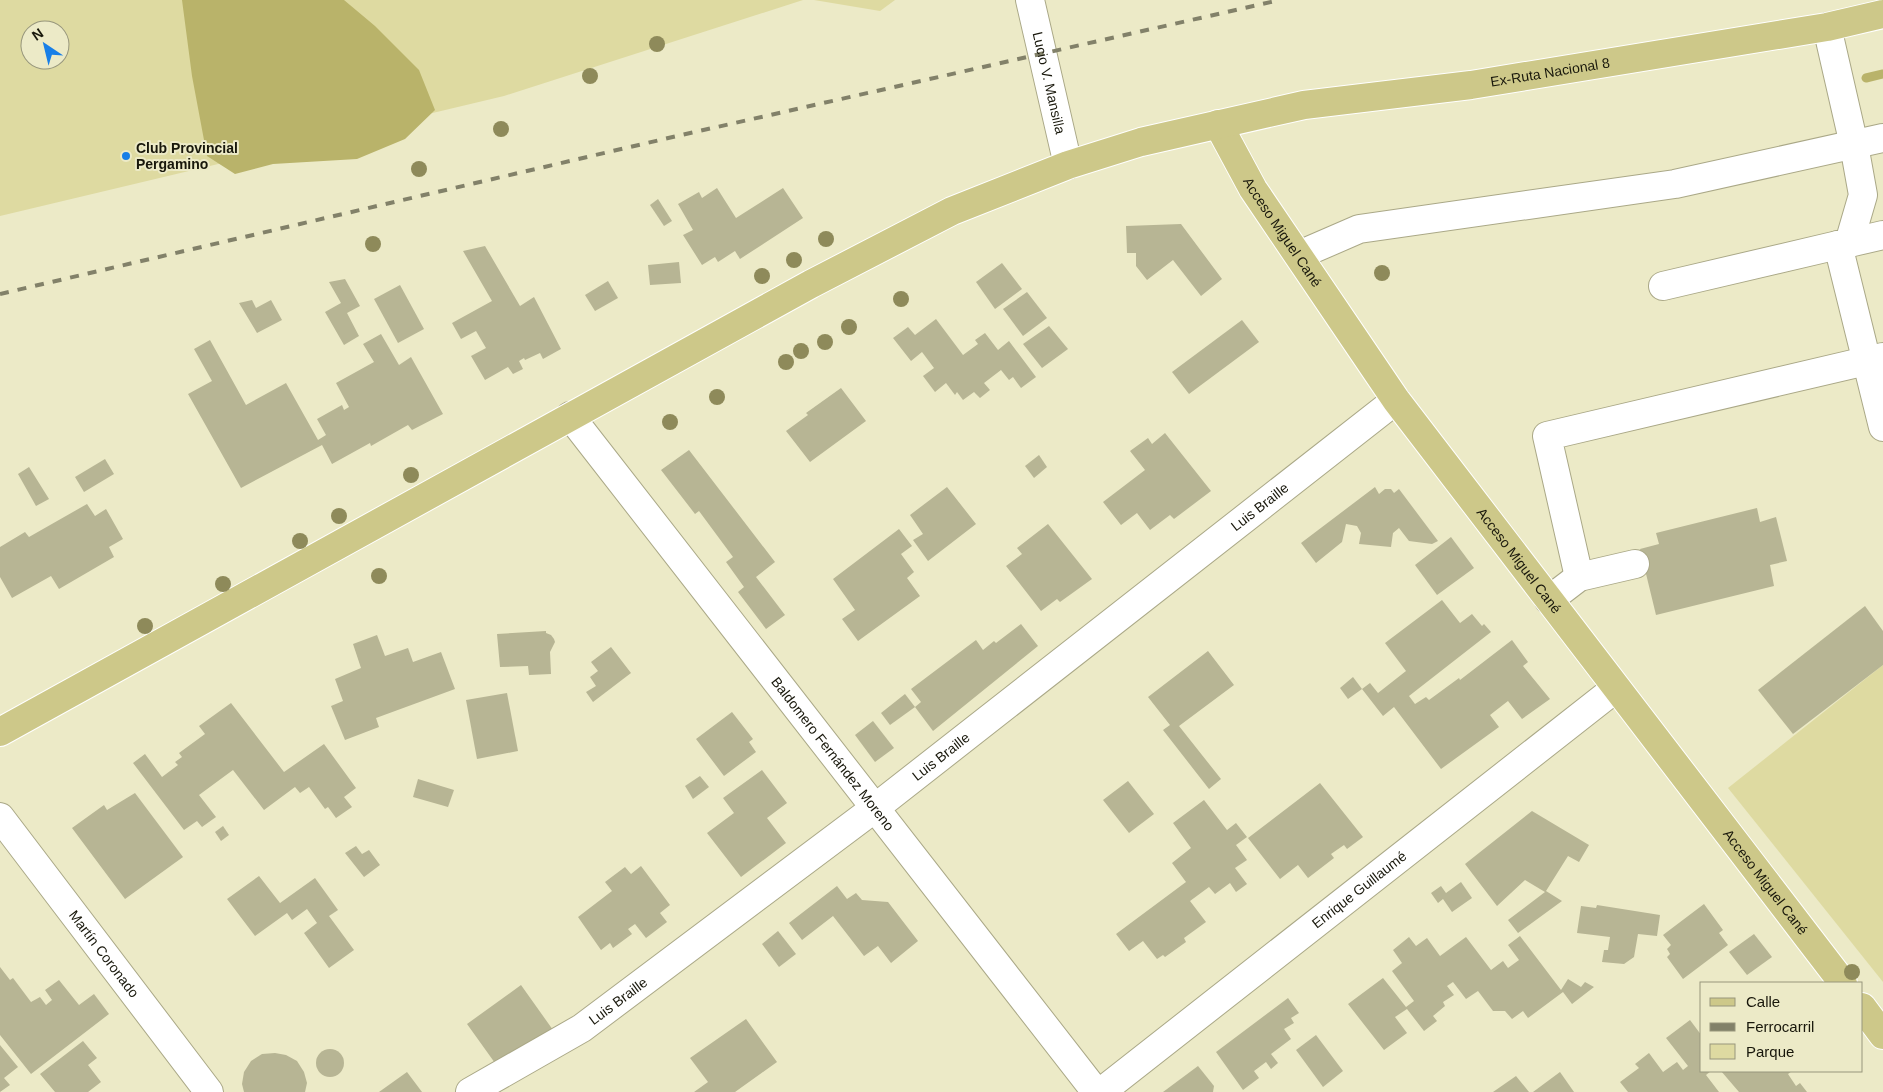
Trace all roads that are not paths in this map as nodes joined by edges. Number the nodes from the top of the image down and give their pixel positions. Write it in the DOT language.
graph roads {
  1 [pos="1030,0"];
  2 [pos="1883,14"];
  3 [pos="1827,27"];
  4 [pos="1218,124"];
  5 [pos="1883,138"];
  6 [pos="1854,145"];
  7 [pos="1068,165"];
  8 [pos="1883,235"];
  9 [pos="1844,244"];
  10 [pos="1299,255"];
  11 [pos="1663,286"];
  12 [pos="1875,358"];
  13 [pos="1396,400"];
  14 [pos="570,416"];
  15 [pos="1883,427"];
  16 [pos="1635,564"];
  17 [pos="1580,577"];
  18 [pos="1549,600"];
  19 [pos="1616,688"];
  20 [pos="0,732"];
  21 [pos="875,808"];
  22 [pos="0,817"];
  23 [pos="1842,982"];
  24 [pos="1863,1008"];
  25 [pos="1883,1035"];
  26 [pos="209,1092"];
  27 [pos="470,1092"];
  28 [pos="1096,1092"];
  29 [pos="1101,1092"];
  1 -- 7 [label="street, Lucio V. Mansilla"];
  2 -- 3 [label="main road, Ex-Ruta Nacional 8"];
  3 -- 4 [label="main road, Ex-Ruta Nacional 8"];
  3 -- 6 [label="street"];
  4 -- 7 [label="main road, Ex-Ruta Nacional 8"];
  4 -- 10 [label="main road, Acceso Miguel Cané"];
  5 -- 6 [label="street"];
  6 -- 9 [label="street"];
  6 -- 10 [label="street"];
  7 -- 14 [label="main road, Ex-Ruta Nacional 8"];
  8 -- 9 [label="street"];
  9 -- 11 [label="street"];
  9 -- 12 [label="street"];
  10 -- 13 [label="main road, Acceso Miguel Cané"];
  12 -- 15 [label="street"];
  12 -- 17 [label="street"];
  13 -- 18 [label="main road, Acceso Miguel Cané"];
  13 -- 21 [label="street, Luis Braille"];
  14 -- 20 [label="main road, Ex-Ruta Nacional 8"];
  14 -- 21 [label="street, Baldomero Fernández Moreno"];
  16 -- 17 [label="street"];
  17 -- 18 [label="street"];
  18 -- 19 [label="main road, Acceso Miguel Cané"];
  19 -- 23 [label="main road, Acceso Miguel Cané"];
  19 -- 29 [label="street, Enrique Guillaumé"];
  21 -- 27 [label="street, Luis Braille"];
  21 -- 28 [label="street, Baldomero Fernández Moreno"];
  22 -- 26 [label="street, Martín Coronado"];
  24 -- 25 [label="main road"];
}
